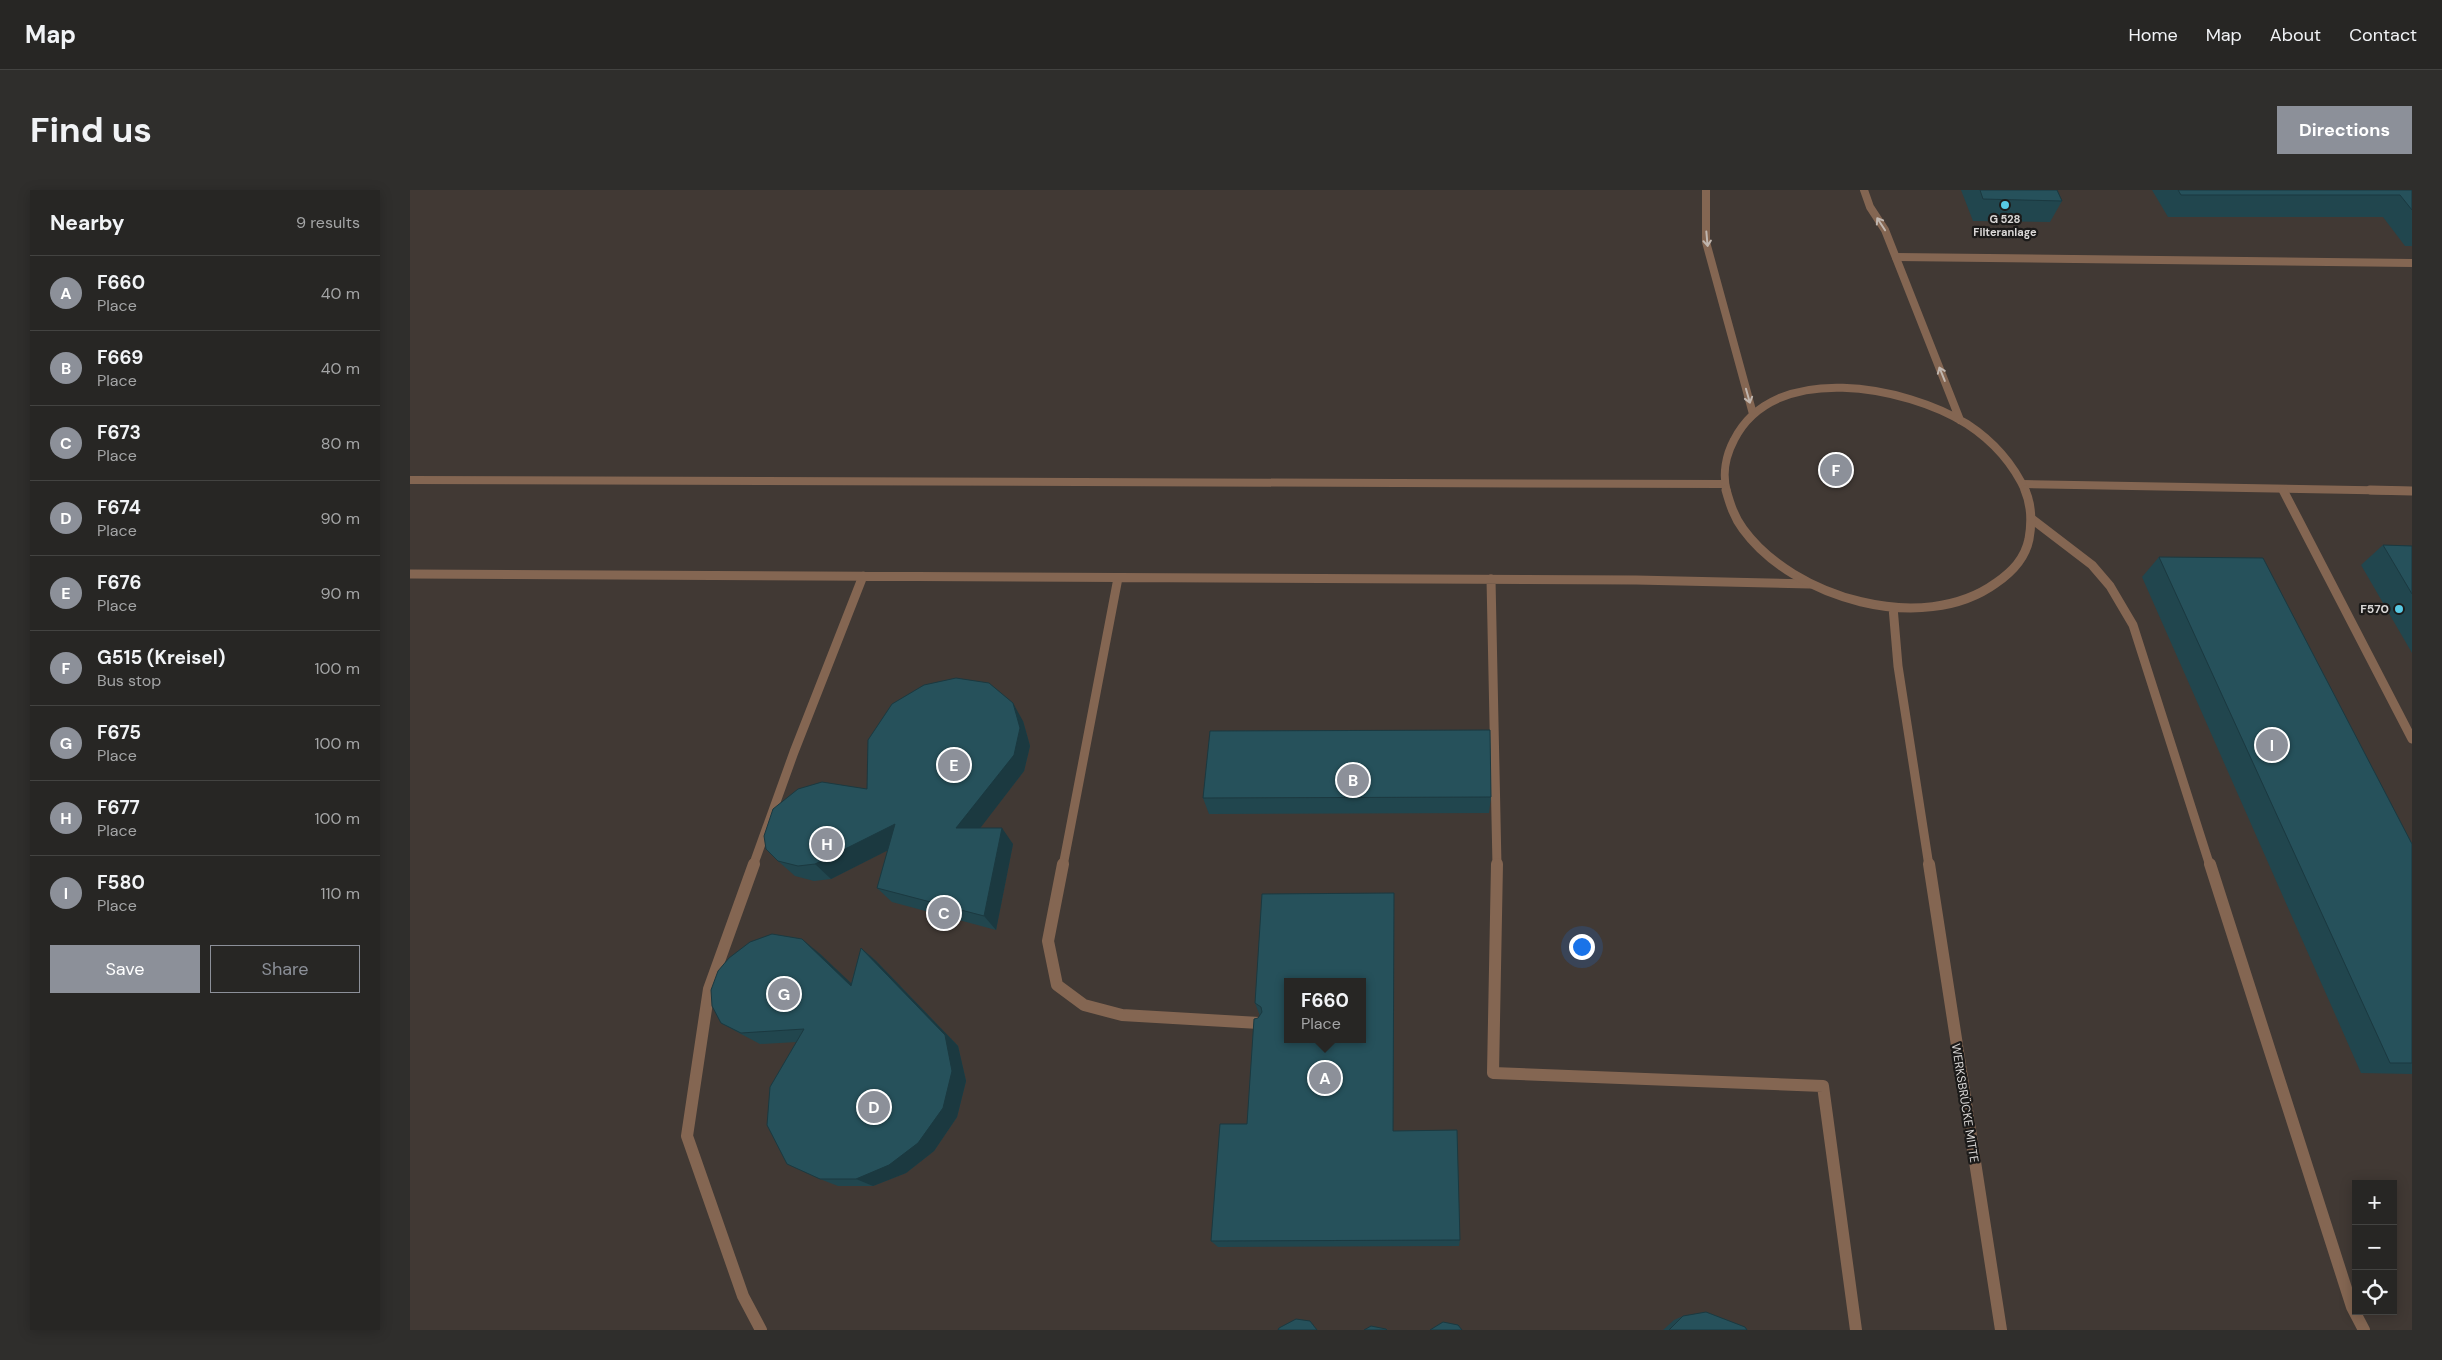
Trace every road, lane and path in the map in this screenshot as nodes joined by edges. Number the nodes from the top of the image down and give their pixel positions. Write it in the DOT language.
graph roads {
  1 [pos="1706,190"];
  2 [pos="1864,190"];
  3 [pos="1896,256"];
  4 [pos="2412,263"];
  5 [pos="1753,414"];
  6 [pos="1960,420"];
  7 [pos="410,480"];
  8 [pos="1723,484"];
  9 [pos="2023,484"];
  10 [pos="2283,490"];
  11 [pos="2412,492"];
  12 [pos="2032,519"];
  13 [pos="410,574"];
  14 [pos="863,576"];
  15 [pos="1118,578"];
  16 [pos="1491,579"];
  17 [pos="1810,584"];
  18 [pos="1894,607"];
  19 [pos="2412,739"];
  20 [pos="1259,1023"];
  21 [pos="762,1330"];
  22 [pos="1856,1330"];
  23 [pos="2001,1330"];
  24 [pos="2364,1330"];
  1 -- 5 [label="street, one-way"];
  3 -- 2 [label="street, one-way"];
  3 -- 4 [label="street"];
  6 -- 3 [label="street, one-way"];
  5 -- 6 [label="street"];
  5 -- 8 [label="street"];
  6 -- 9 [label="street"];
  7 -- 8 [label="street"];
  8 -- 17 [label="street"];
  9 -- 10 [label="street"];
  9 -- 12 [label="street"];
  10 -- 11 [label="street"];
  10 -- 19 [label="street"];
  12 -- 18 [label="street"];
  12 -- 24 [label="street"];
  13 -- 14 [label="street"];
  14 -- 15 [label="street"];
  14 -- 21 [label="street"];
  15 -- 16 [label="street"];
  15 -- 20 [label="street"];
  16 -- 17 [label="street"];
  16 -- 22 [label="street"];
  17 -- 18 [label="street"];
  18 -- 23 [label="street, WERKSBRÜCKE MITTE"];
}
